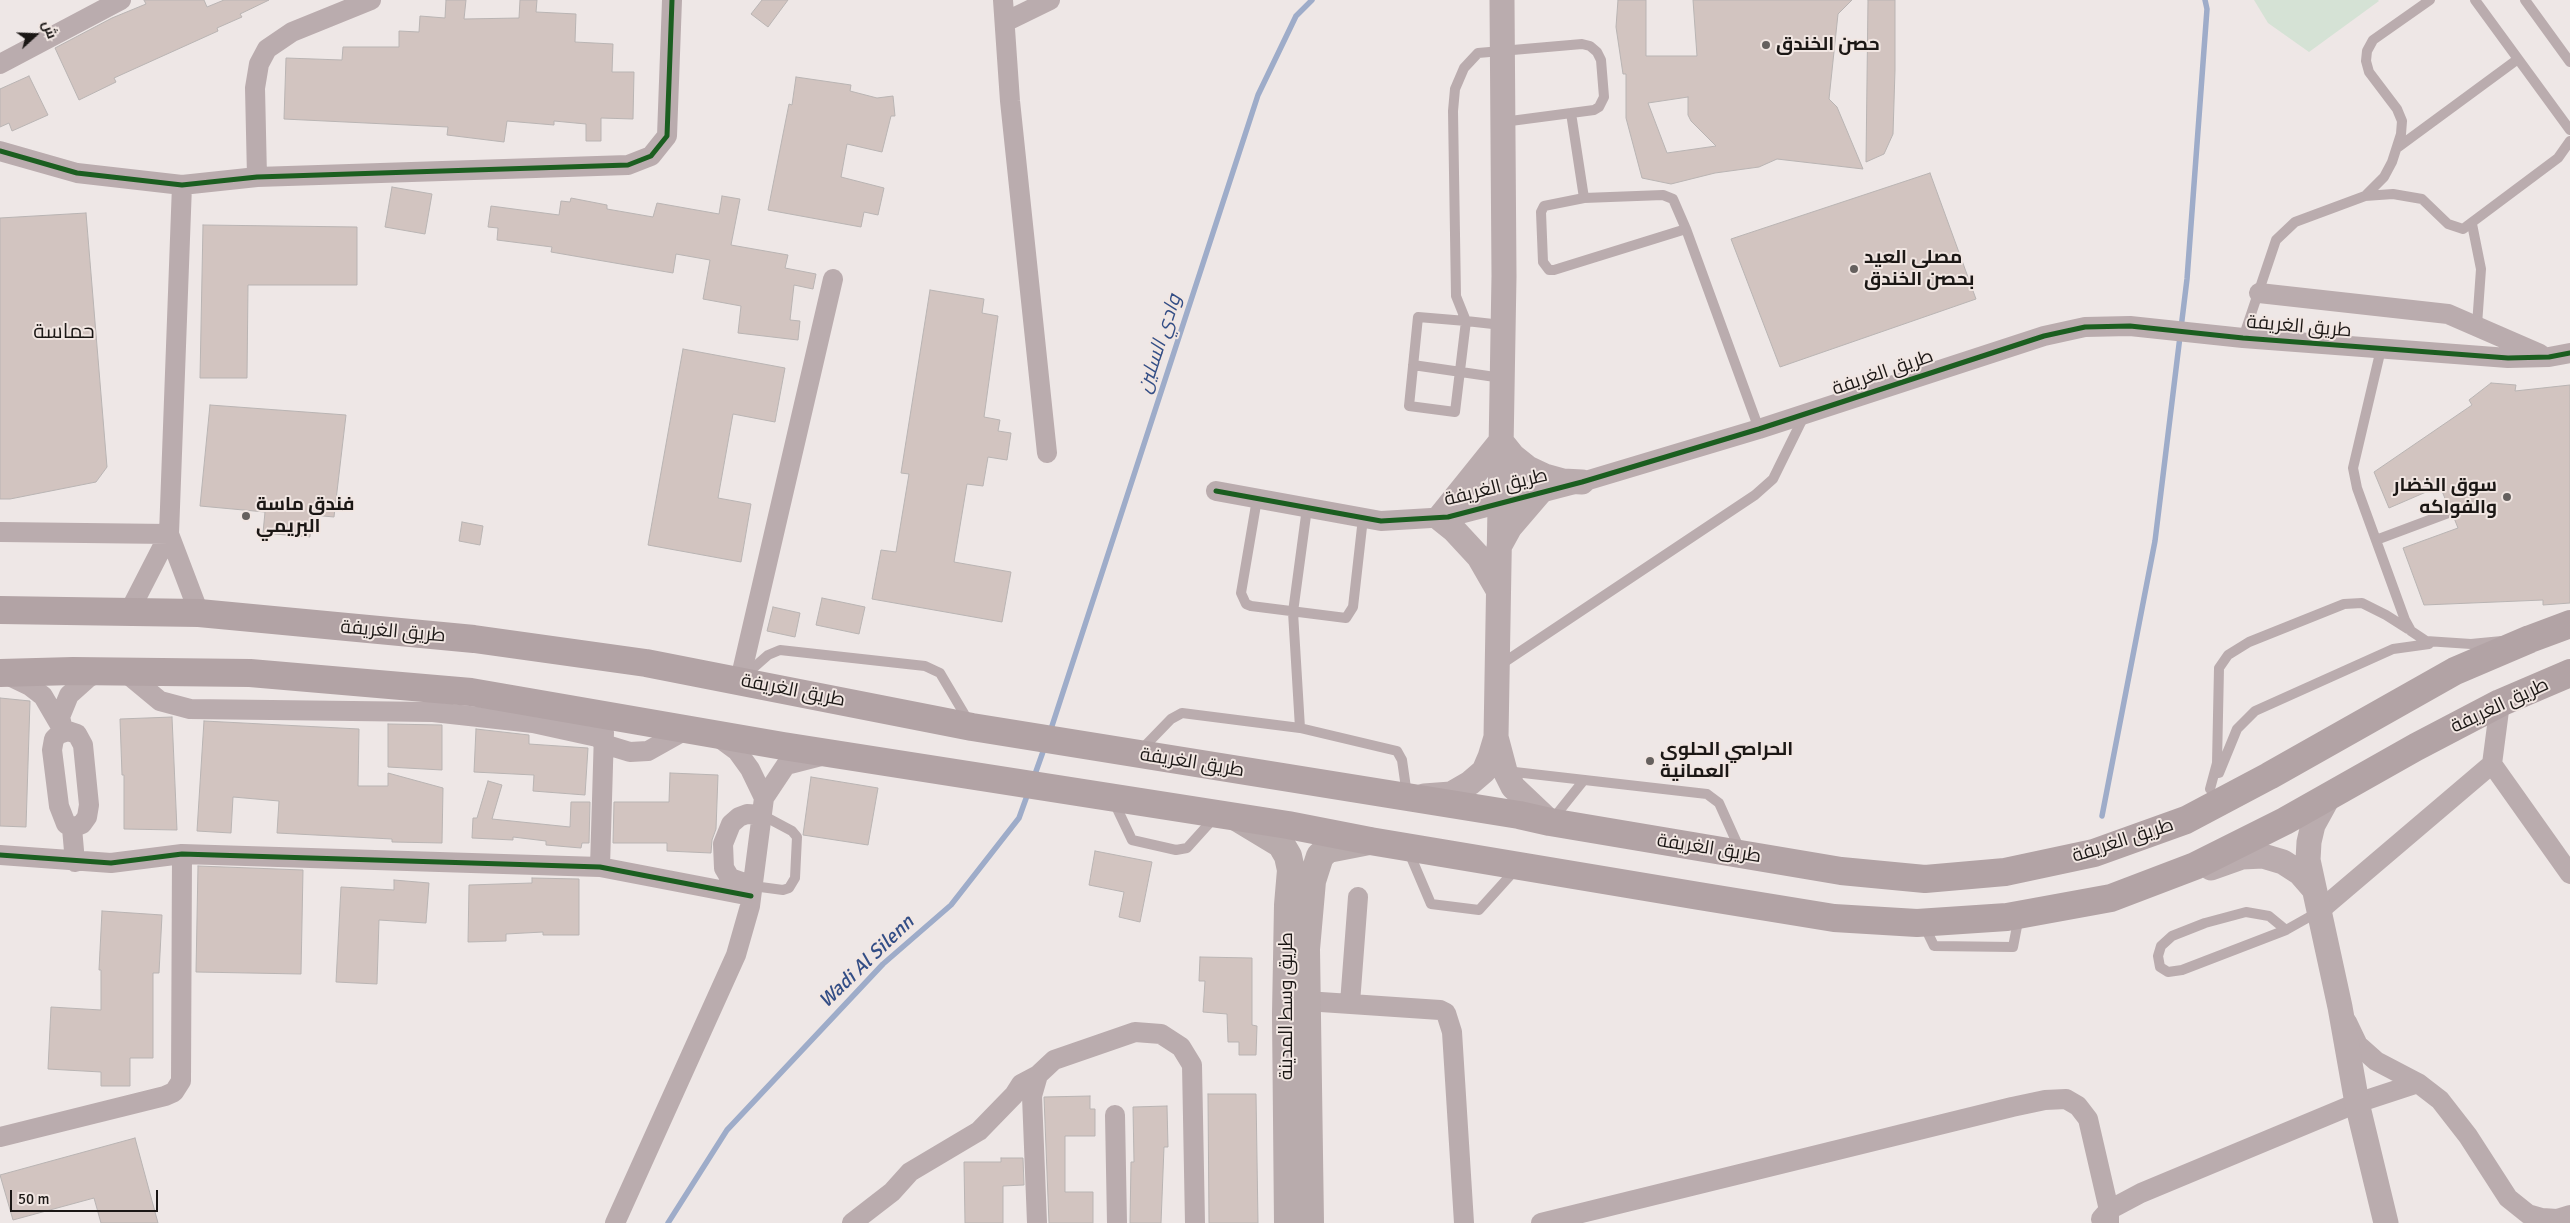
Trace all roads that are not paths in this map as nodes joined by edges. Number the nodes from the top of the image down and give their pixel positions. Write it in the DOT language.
graph roads {
  1 [pos="121,0"];
  2 [pos="371,0"];
  3 [pos="672,0"];
  4 [pos="1003,0"];
  5 [pos="1050,0"];
  6 [pos="1502,0"];
  7 [pos="2430,0"];
  8 [pos="2475,0"];
  9 [pos="2525,0"];
  10 [pos="1004,22"];
  11 [pos="1502,50"];
  12 [pos="2518,60"];
  13 [pos="2570,62"];
  14 [pos="0,64"];
  15 [pos="1571,113"];
  16 [pos="1503,122"];
  17 [pos="2570,130"];
  18 [pos="2570,142"];
  19 [pos="2397,148"];
  20 [pos="0,151"];
  21 [pos="257,177"];
  22 [pos="182,185"];
  23 [pos="2365,196"];
  24 [pos="1584,198"];
  25 [pos="2472,224"];
  26 [pos="1686,230"];
  27 [pos="833,279"];
  28 [pos="2259,293"];
  29 [pos="1466,321"];
  30 [pos="1503,325"];
  31 [pos="2477,325"];
  32 [pos="2235,337"];
  33 [pos="2381,349"];
  34 [pos="2570,353"];
  35 [pos="2549,357"];
  36 [pos="2570,357"];
  37 [pos="1413,365"];
  38 [pos="1460,371"];
  39 [pos="1502,378"];
  40 [pos="1804,416"];
  41 [pos="1759,429"];
  42 [pos="1501,441"];
  43 [pos="1047,453"];
  44 [pos="1582,482"];
  45 [pos="1216,491"];
  46 [pos="1540,492"];
  47 [pos="1257,499"];
  48 [pos="1500,502"];
  49 [pos="1308,508"];
  50 [pos="2451,512"];
  51 [pos="1363,518"];
  52 [pos="1440,518"];
  53 [pos="0,532"];
  54 [pos="169,534"];
  55 [pos="2376,540"];
  56 [pos="1499,547"];
  57 [pos="1498,590"];
  58 [pos="0,610"];
  59 [pos="129,612"];
  60 [pos="1292,612"];
  61 [pos="199,613"];
  62 [pos="2570,624"];
  63 [pos="2411,631"];
  64 [pos="2530,639"];
  65 [pos="2437,643"];
  66 [pos="1497,667"];
  67 [pos="113,672"];
  68 [pos="1,673"];
  69 [pos="2570,673"];
  70 [pos="740,680"];
  71 [pos="2500,704"];
  72 [pos="604,715"];
  73 [pos="972,727"];
  74 [pos="1300,728"];
  75 [pos="701,731"];
  76 [pos="64,732"];
  77 [pos="1496,736"];
  78 [pos="604,742"];
  79 [pos="835,753"];
  80 [pos="1137,754"];
  81 [pos="2492,764"];
  82 [pos="1504,771"];
  83 [pos="1584,780"];
  84 [pos="2330,796"];
  85 [pos="1111,797"];
  86 [pos="1408,798"];
  87 [pos="2200,801"];
  88 [pos="763,806"];
  89 [pos="1227,815"];
  90 [pos="1550,822"];
  91 [pos="72,828"];
  92 [pos="1370,841"];
  93 [pos="1407,847"];
  94 [pos="182,854"];
  95 [pos="0,855"];
  96 [pos="1742,855"];
  97 [pos="75,862"];
  98 [pos="1519,866"];
  99 [pos="600,867"];
  100 [pos="2570,874"];
  101 [pos="752,891"];
  102 [pos="1358,897"];
  103 [pos="2111,898"];
  104 [pos="2315,900"];
  105 [pos="2286,930"];
  106 [pos="1306,1001"];
  107 [pos="1350,1003"];
  108 [pos="2340,1007"];
  109 [pos="1038,1075"];
  110 [pos="2418,1083"];
  111 [pos="2357,1103"];
  112 [pos="1115,1115"];
  113 [pos="0,1137"];
  114 [pos="2570,1215"];
  115 [pos="2105,1218"];
  116 [pos="616,1223"];
  117 [pos="852,1223"];
  118 [pos="1038,1223"];
  119 [pos="1117,1223"];
  120 [pos="1195,1223"];
  121 [pos="1288,1223"];
  122 [pos="1310,1223"];
  123 [pos="1464,1223"];
  124 [pos="1541,1223"];
  125 [pos="2386,1223"];
  1 -- 14 [label="street"];
  2 -- 21 [label="street"];
  3 -- 21 [label="street"];
  4 -- 10 [label="street"];
  5 -- 10 [label="street"];
  6 -- 11 [label="street"];
  7 -- 19 [label="lane"];
  8 -- 12 [label="lane"];
  9 -- 13 [label="lane"];
  10 -- 43 [label="street"];
  11 -- 15 [label="lane"];
  11 -- 16 [label="street"];
  11 -- 29 [label="lane"];
  12 -- 17 [label="lane"];
  12 -- 19 [label="lane"];
  15 -- 16 [label="lane"];
  15 -- 24 [label="lane"];
  16 -- 30 [label="street"];
  18 -- 25 [label="lane"];
  19 -- 23 [label="lane"];
  20 -- 22 [label="street"];
  21 -- 22 [label="street"];
  22 -- 54 [label="street"];
  23 -- 25 [label="lane"];
  23 -- 28 [label="lane"];
  24 -- 26 [label="lane"];
  24 -- 26 [label="lane"];
  25 -- 31 [label="lane"];
  26 -- 41 [label="lane"];
  27 -- 70 [label="street"];
  28 -- 31 [label="street"];
  28 -- 32 [label="lane"];
  29 -- 30 [label="lane"];
  29 -- 37 [label="lane"];
  29 -- 38 [label="lane"];
  30 -- 39 [label="street"];
  31 -- 35 [label="street"];
  32 -- 33 [label="street, طريق الغريفة"];
  32 -- 40 [label="street, طريق الغريفة"];
  33 -- 35 [label="street, طريق الغريفة"];
  33 -- 55 [label="lane"];
  34 -- 35 [label="street, طريق الغريفة"];
  35 -- 36 [label="street"];
  37 -- 38 [label="lane"];
  37 -- 38 [label="lane"];
  38 -- 39 [label="lane"];
  39 -- 42 [label="street"];
  40 -- 41 [label="street, طريق الغريفة"];
  40 -- 66 [label="lane"];
  41 -- 44 [label="street, طريق الغريفة"];
  42 -- 44 [label="street"];
  42 -- 48 [label="street"];
  42 -- 52 [label="street"];
  44 -- 46 [label="street, طريق الغريفة"];
  45 -- 47 [label="street, طريق الغريفة"];
  46 -- 48 [label="street, طريق الغريفة"];
  46 -- 56 [label="street"];
  47 -- 49 [label="street, طريق الغريفة"];
  47 -- 60 [label="lane"];
  48 -- 52 [label="street, طريق الغريفة"];
  48 -- 56 [label="street"];
  49 -- 51 [label="street, طريق الغريفة"];
  49 -- 60 [label="lane"];
  50 -- 55 [label="lane"];
  51 -- 52 [label="street, طريق الغريفة"];
  51 -- 60 [label="lane"];
  52 -- 57 [label="street"];
  53 -- 54 [label="street"];
  54 -- 59 [label="street"];
  54 -- 61 [label="street"];
  55 -- 63 [label="lane"];
  56 -- 57 [label="street"];
  57 -- 66 [label="street"];
  58 -- 59 [label="main road, طريق الغريفة"];
  59 -- 61 [label="main road, طريق الغريفة"];
  60 -- 74 [label="lane"];
  61 -- 70 [label="main road, طريق الغريفة"];
  62 -- 64 [label="main road, طريق الغريفة"];
  63 -- 65 [label="lane"];
  63 -- 87 [label="lane"];
  64 -- 65 [label="lane"];
  64 -- 87 [label="main road, طريق الغريفة"];
  65 -- 87 [label="lane"];
  66 -- 77 [label="street"];
  67 -- 68 [label="main road, طريق الغريفة"];
  67 -- 72 [label="main road, طريق الغريفة"];
  67 -- 76 [label="street"];
  67 -- 78 [label="street"];
  68 -- 76 [label="street"];
  69 -- 71 [label="main road, طريق الغريفة"];
  70 -- 73 [label="main road, طريق الغريفة"];
  70 -- 73 [label="lane"];
  71 -- 81 [label="street"];
  71 -- 84 [label="main road, طريق الغريفة"];
  72 -- 75 [label="main road, طريق الغريفة"];
  72 -- 78 [label="street"];
  73 -- 80 [label="main road, طريق الغريفة"];
  74 -- 80 [label="lane"];
  74 -- 86 [label="lane"];
  75 -- 78 [label="street"];
  75 -- 79 [label="main road, طريق الغريفة"];
  75 -- 88 [label="street"];
  76 -- 91 [label="street"];
  76 -- 91 [label="street"];
  77 -- 82 [label="street"];
  77 -- 86 [label="street"];
  78 -- 99 [label="street"];
  79 -- 85 [label="main road, طريق الغريفة"];
  79 -- 88 [label="street"];
  80 -- 86 [label="main road, طريق الغريفة"];
  81 -- 100 [label="street"];
  81 -- 104 [label="street"];
  82 -- 83 [label="lane"];
  82 -- 90 [label="street"];
  83 -- 90 [label="lane"];
  83 -- 96 [label="lane"];
  84 -- 103 [label="main road, طريق الغريفة"];
  84 -- 104 [label="street"];
  85 -- 89 [label="main road, طريق الغريفة"];
  85 -- 89 [label="lane"];
  86 -- 90 [label="main road, طريق الغريفة"];
  87 -- 96 [label="main road, طريق الغريفة"];
  88 -- 101 [label="street"];
  88 -- 101 [label="street"];
  88 -- 101 [label="lane"];
  89 -- 92 [label="main road, طريق الغريفة"];
  89 -- 121 [label="main road, طريق وسط المدينة"];
  90 -- 96 [label="main road, طريق الغريفة"];
  91 -- 97 [label="street"];
  92 -- 93 [label="main road, طريق الغريفة"];
  92 -- 106 [label="main road, طريق وسط المدينة"];
  93 -- 98 [label="main road, طريق الغريفة"];
  93 -- 98 [label="lane"];
  94 -- 97 [label="street"];
  94 -- 99 [label="street"];
  94 -- 113 [label="street"];
  95 -- 97 [label="street"];
  98 -- 103 [label="main road, طريق الغريفة"];
  99 -- 101 [label="street"];
  101 -- 116 [label="street"];
  102 -- 107 [label="street"];
  103 -- 104 [label="street"];
  104 -- 105 [label="lane"];
  104 -- 108 [label="street"];
  105 -- 105 [label="lane"];
  106 -- 107 [label="street"];
  106 -- 122 [label="main road, طريق وسط المدينة"];
  107 -- 123 [label="street"];
  108 -- 110 [label="street"];
  108 -- 111 [label="street"];
  109 -- 117 [label="street"];
  109 -- 118 [label="street"];
  109 -- 120 [label="street"];
  110 -- 111 [label="street"];
  110 -- 114 [label="street"];
  111 -- 115 [label="street"];
  111 -- 125 [label="street"];
  112 -- 119 [label="street"];
  115 -- 124 [label="street"];
}
